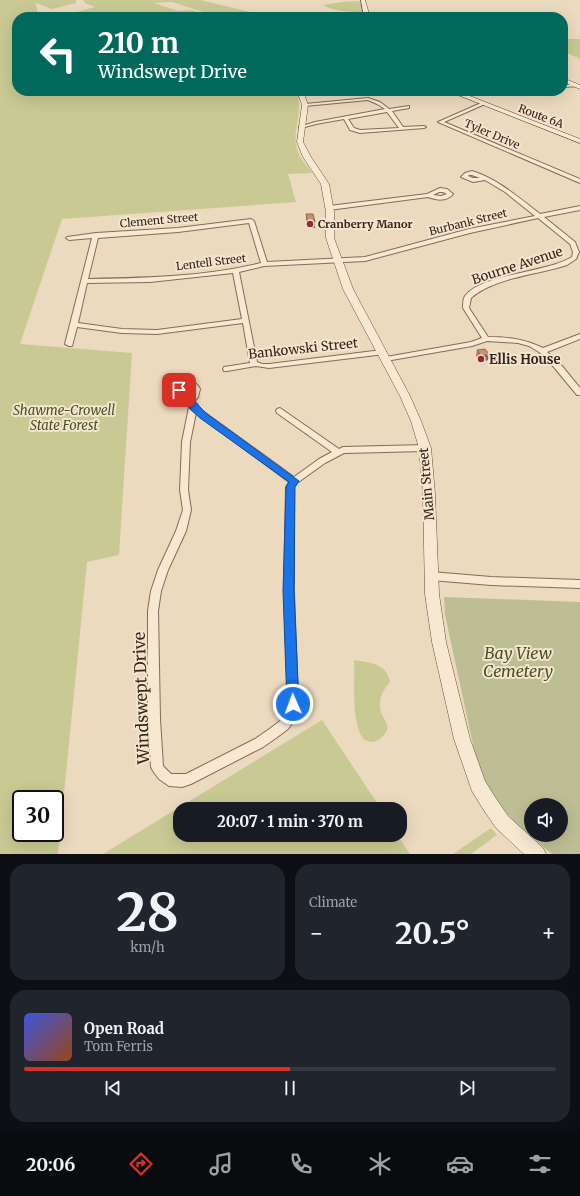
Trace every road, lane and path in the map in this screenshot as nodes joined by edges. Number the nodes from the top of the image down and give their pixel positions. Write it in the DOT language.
graph roads {
  1 [pos="362,0"];
  2 [pos="365,12"];
  3 [pos="568,82"];
  4 [pos="568,86"];
  5 [pos="579,86"];
  6 [pos="302,96"];
  7 [pos="463,96"];
  8 [pos="305,104"];
  9 [pos="483,104"];
  10 [pos="407,107"];
  11 [pos="388,110"];
  12 [pos="345,118"];
  13 [pos="302,124"];
  14 [pos="424,127"];
  15 [pos="400,128"];
  16 [pos="580,141"];
  17 [pos="483,177"];
  18 [pos="580,181"];
  19 [pos="430,195"];
  20 [pos="329,208"];
  21 [pos="580,208"];
  22 [pos="538,216"];
  23 [pos="96,235"];
  24 [pos="69,238"];
  25 [pos="338,261"];
  26 [pos="264,264"];
  27 [pos="236,271"];
  28 [pos="85,281"];
  29 [pos="245,321"];
  30 [pos="74,325"];
  31 [pos="580,336"];
  32 [pos="486,338"];
  33 [pos="69,344"];
  34 [pos="543,351"];
  35 [pos="384,356"];
  36 [pos="257,364"];
  37 [pos="227,369"];
  38 [pos="580,393"];
  39 [pos="280,411"];
  40 [pos="425,448"];
  41 [pos="338,452"];
  42 [pos="294,481"];
  43 [pos="431,576"];
  44 [pos="580,584"];
  45 [pos="537,854"];
  1 -- 2 [label="main road"];
  3 -- 5 [label="main road"];
  4 -- 5 [label="street"];
  6 -- 8 [label="main road"];
  7 -- 9 [label="main road, Route 6A"];
  8 -- 11 [label="street"];
  8 -- 13 [label="main road, Main Street"];
  9 -- 16 [label="main road, Route 6A"];
  9 -- 18 [label="street, Tyler Drive"];
  10 -- 11 [label="street"];
  11 -- 12 [label="street"];
  11 -- 15 [label="street"];
  12 -- 13 [label="street"];
  12 -- 15 [label="street"];
  13 -- 20 [label="main road, Main Street"];
  14 -- 15 [label="street"];
  17 -- 22 [label="street, Bourne Avenue"];
  19 -- 20 [label="street"];
  20 -- 25 [label="main road, Main Street"];
  21 -- 22 [label="street, Burbank Street"];
  22 -- 25 [label="street, Burbank Street"];
  22 -- 32 [label="street, Bourne Avenue"];
  23 -- 24 [label="street, Clement Street"];
  23 -- 26 [label="street, Clement Street"];
  23 -- 28 [label="street"];
  25 -- 26 [label="street, Lentell Street"];
  25 -- 35 [label="main road, Main Street"];
  26 -- 27 [label="street, Lentell Street"];
  27 -- 28 [label="street, Lentell Street"];
  27 -- 29 [label="street"];
  28 -- 30 [label="street"];
  29 -- 30 [label="street"];
  29 -- 36 [label="street"];
  30 -- 33 [label="street"];
  31 -- 34 [label="street"];
  32 -- 34 [label="street"];
  32 -- 35 [label="street"];
  34 -- 38 [label="street"];
  35 -- 36 [label="street, Bankowski Street"];
  35 -- 40 [label="main road, Main Street"];
  36 -- 37 [label="street, Bankowski Street"];
  39 -- 41 [label="street"];
  40 -- 41 [label="street"];
  40 -- 43 [label="main road, Main Street"];
  41 -- 42 [label="street"];
  42 -- 42 [label="street, Windswept Drive"];
  43 -- 44 [label="street"];
  43 -- 45 [label="main road, Main Street"];
}
